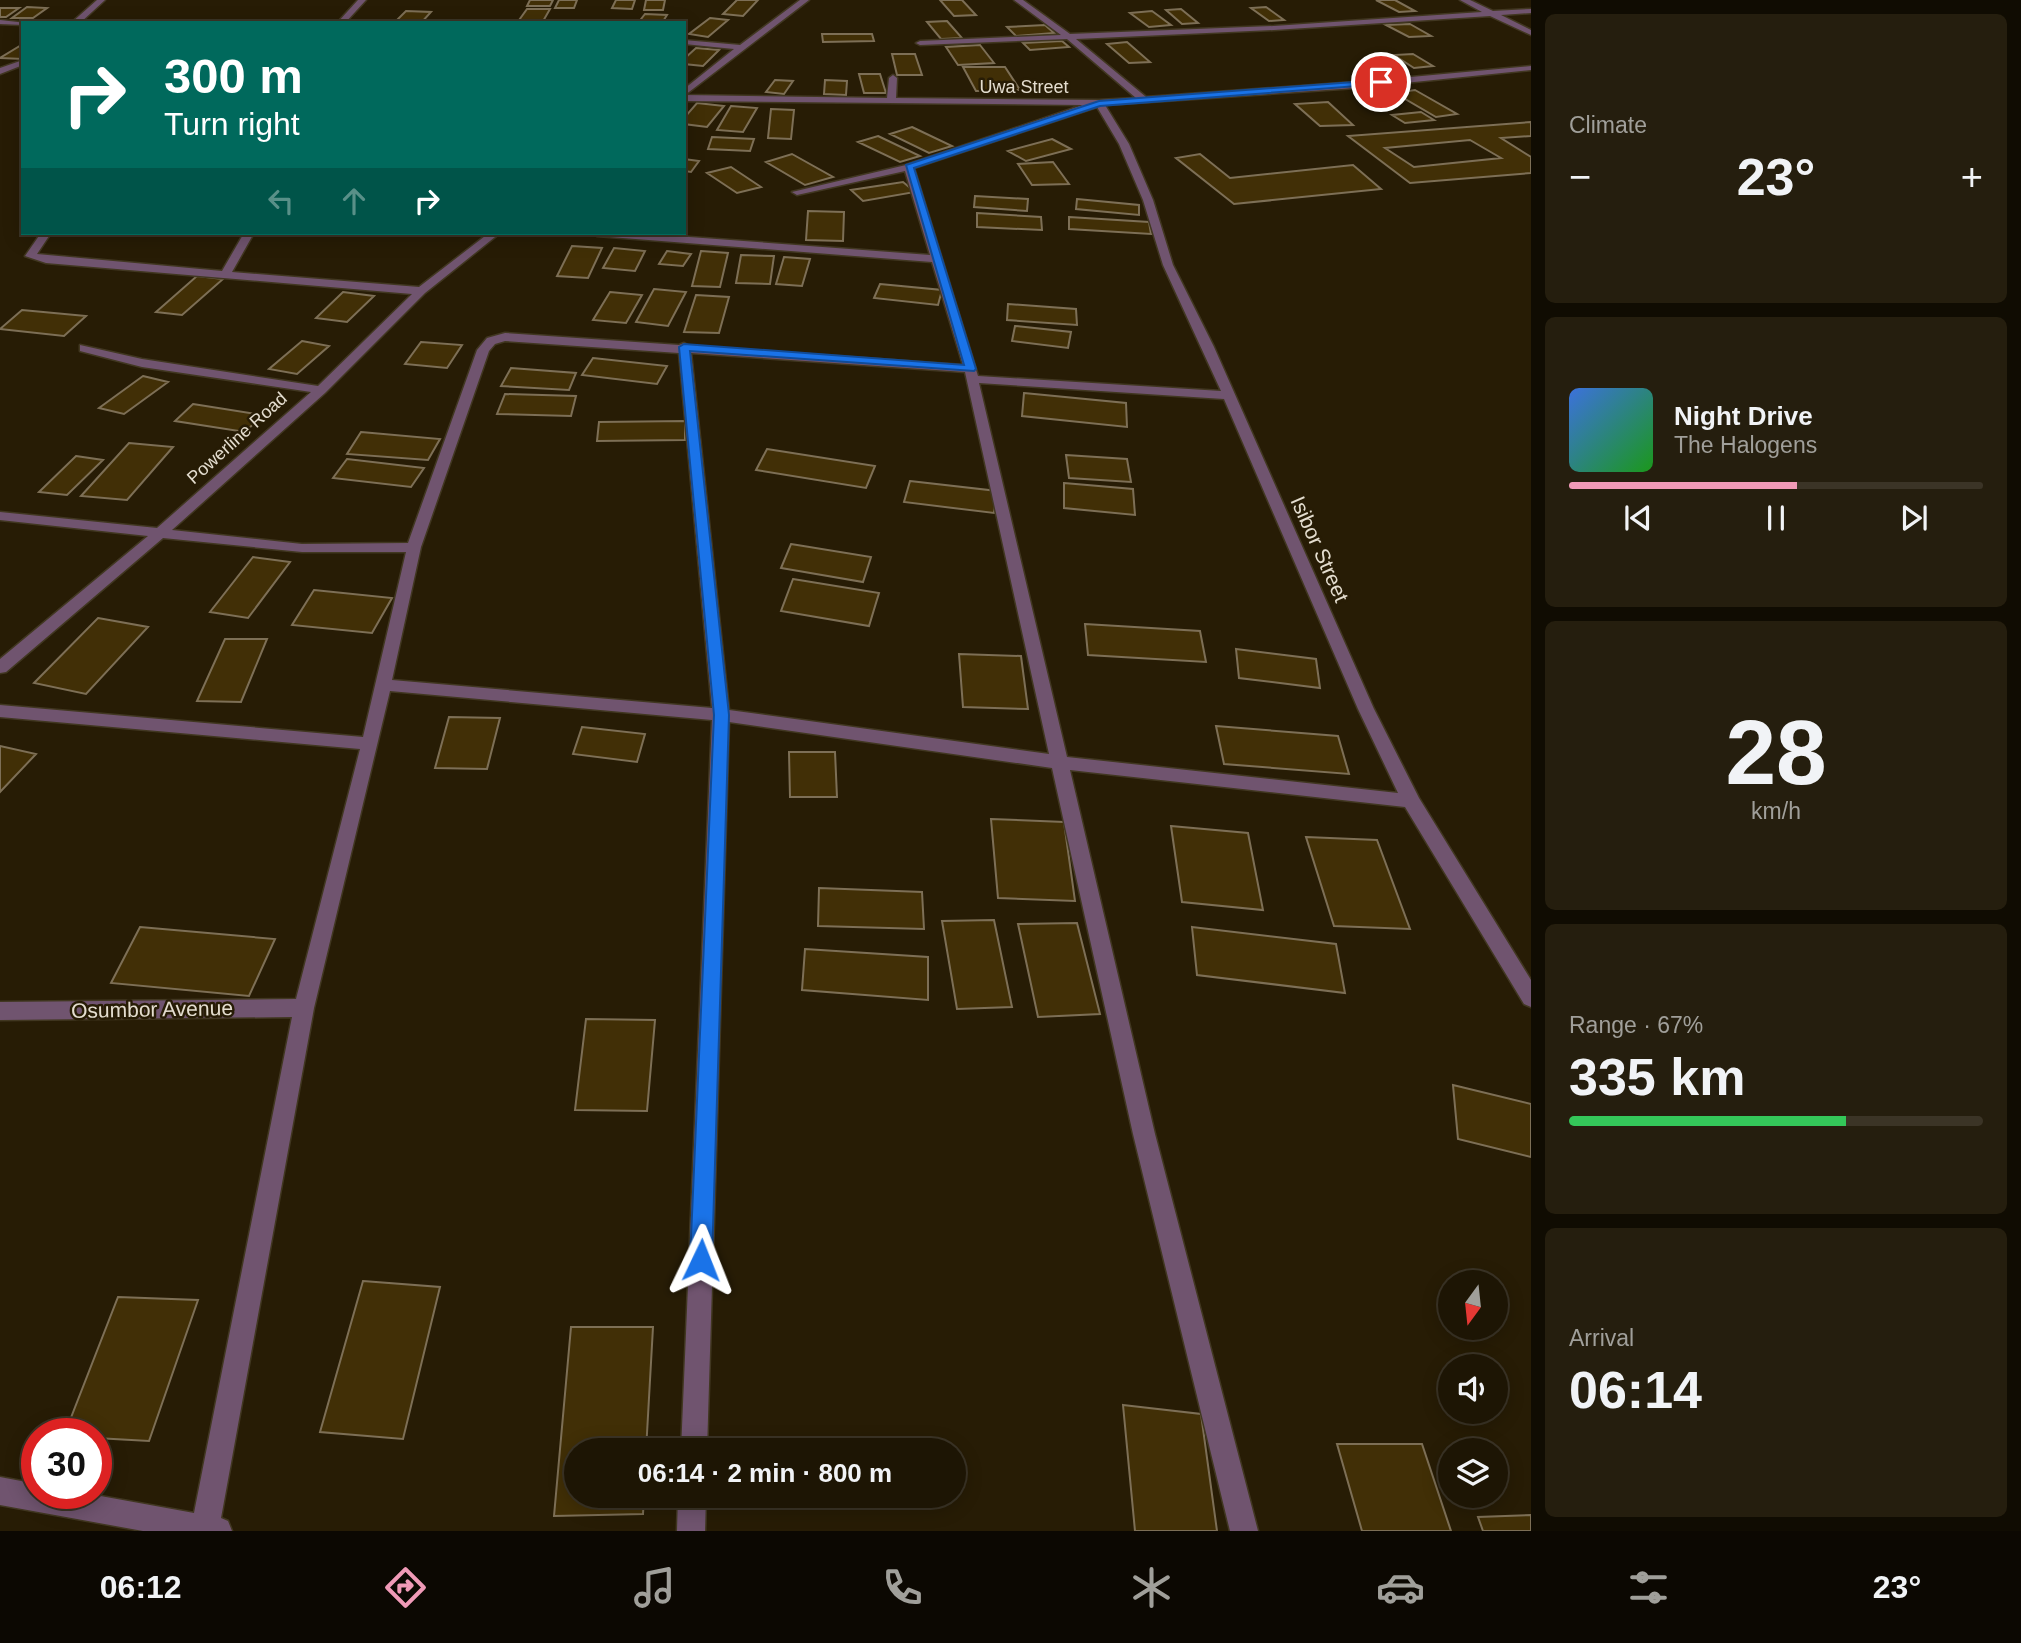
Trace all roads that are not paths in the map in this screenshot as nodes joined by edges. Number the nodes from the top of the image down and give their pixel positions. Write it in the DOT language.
graph roads {
  1 [pos="101,0"];
  2 [pos="362,0"];
  3 [pos="805,0"];
  4 [pos="1018,0"];
  5 [pos="1464,0"];
  6 [pos="1531,11"];
  7 [pos="1491,14"];
  8 [pos="77,21"];
  9 [pos="343,21"];
  10 [pos="0,22"];
  11 [pos="21,23"];
  12 [pos="1531,33"];
  13 [pos="1069,37"];
  14 [pos="686,42"];
  15 [pos="920,43"];
  16 [pos="740,47"];
  17 [pos="0,64"];
  18 [pos="21,66"];
  19 [pos="1531,68"];
  20 [pos="0,71"];
  21 [pos="893,78"];
  22 [pos="686,93"];
  23 [pos="686,95"];
  24 [pos="1144,101"];
  25 [pos="891,102"];
  26 [pos="1099,103"];
  27 [pos="909,167"];
  28 [pos="797,192"];
  29 [pos="44,235"];
  30 [pos="248,235"];
  31 [pos="492,235"];
  32 [pos="623,235"];
  33 [pos="937,259"];
  34 [pos="226,273"];
  35 [pos="421,291"];
  36 [pos="684,347"];
  37 [pos="84,348"];
  38 [pos="972,374"];
  39 [pos="321,390"];
  40 [pos="1227,395"];
  41 [pos="0,516"];
  42 [pos="160,533"];
  43 [pos="414,547"];
  44 [pos="0,668"];
  45 [pos="384,685"];
  46 [pos="0,711"];
  47 [pos="722,715"];
  48 [pos="370,744"];
  49 [pos="1058,762"];
  50 [pos="1412,801"];
  51 [pos="1531,998"];
  52 [pos="304,1008"];
  53 [pos="0,1011"];
  54 [pos="694,1438"];
  55 [pos="0,1491"];
  56 [pos="692,1508"];
  57 [pos="211,1530"];
  58 [pos="691,1531"];
  59 [pos="1244,1531"];
  1 -- 8 [label="street"];
  2 -- 9 [label="street"];
  3 -- 16 [label="street"];
  4 -- 13 [label="street"];
  5 -- 7 [label="street"];
  6 -- 7 [label="street"];
  7 -- 12 [label="street"];
  7 -- 13 [label="street"];
  10 -- 11 [label="street"];
  13 -- 15 [label="street"];
  13 -- 24 [label="street"];
  14 -- 16 [label="street"];
  16 -- 22 [label="street"];
  17 -- 18 [label="street"];
  18 -- 20 [label="street"];
  19 -- 24 [label="street, Uwa Street"];
  21 -- 25 [label="street"];
  23 -- 25 [label="street, Uwa Street"];
  24 -- 26 [label="street, Uwa Street"];
  25 -- 26 [label="street, Uwa Street"];
  26 -- 27 [label="street"];
  26 -- 40 [label="street, Isibor Street"];
  27 -- 28 [label="street"];
  27 -- 33 [label="street"];
  29 -- 34 [label="street"];
  30 -- 34 [label="street"];
  31 -- 35 [label="street, Powerline Road"];
  32 -- 33 [label="street"];
  33 -- 38 [label="street"];
  34 -- 35 [label="street"];
  35 -- 39 [label="street, Powerline Road"];
  36 -- 38 [label="street"];
  36 -- 43 [label="street"];
  36 -- 47 [label="street"];
  37 -- 39 [label="street"];
  38 -- 40 [label="street"];
  38 -- 49 [label="street"];
  39 -- 42 [label="street, Powerline Road"];
  40 -- 50 [label="street, Isibor Street"];
  41 -- 42 [label="street"];
  42 -- 43 [label="street"];
  42 -- 44 [label="street, Powerline Road"];
  43 -- 45 [label="street"];
  45 -- 47 [label="street"];
  45 -- 48 [label="street"];
  46 -- 48 [label="street"];
  47 -- 49 [label="street"];
  47 -- 54 [label="street"];
  48 -- 52 [label="street"];
  49 -- 50 [label="street"];
  49 -- 59 [label="street"];
  50 -- 51 [label="street, Isibor Street"];
  52 -- 53 [label="street, Osumbor Avenue"];
  52 -- 57 [label="street"];
  55 -- 57 [label="street"];
  56 -- 58 [label="street"];
}
